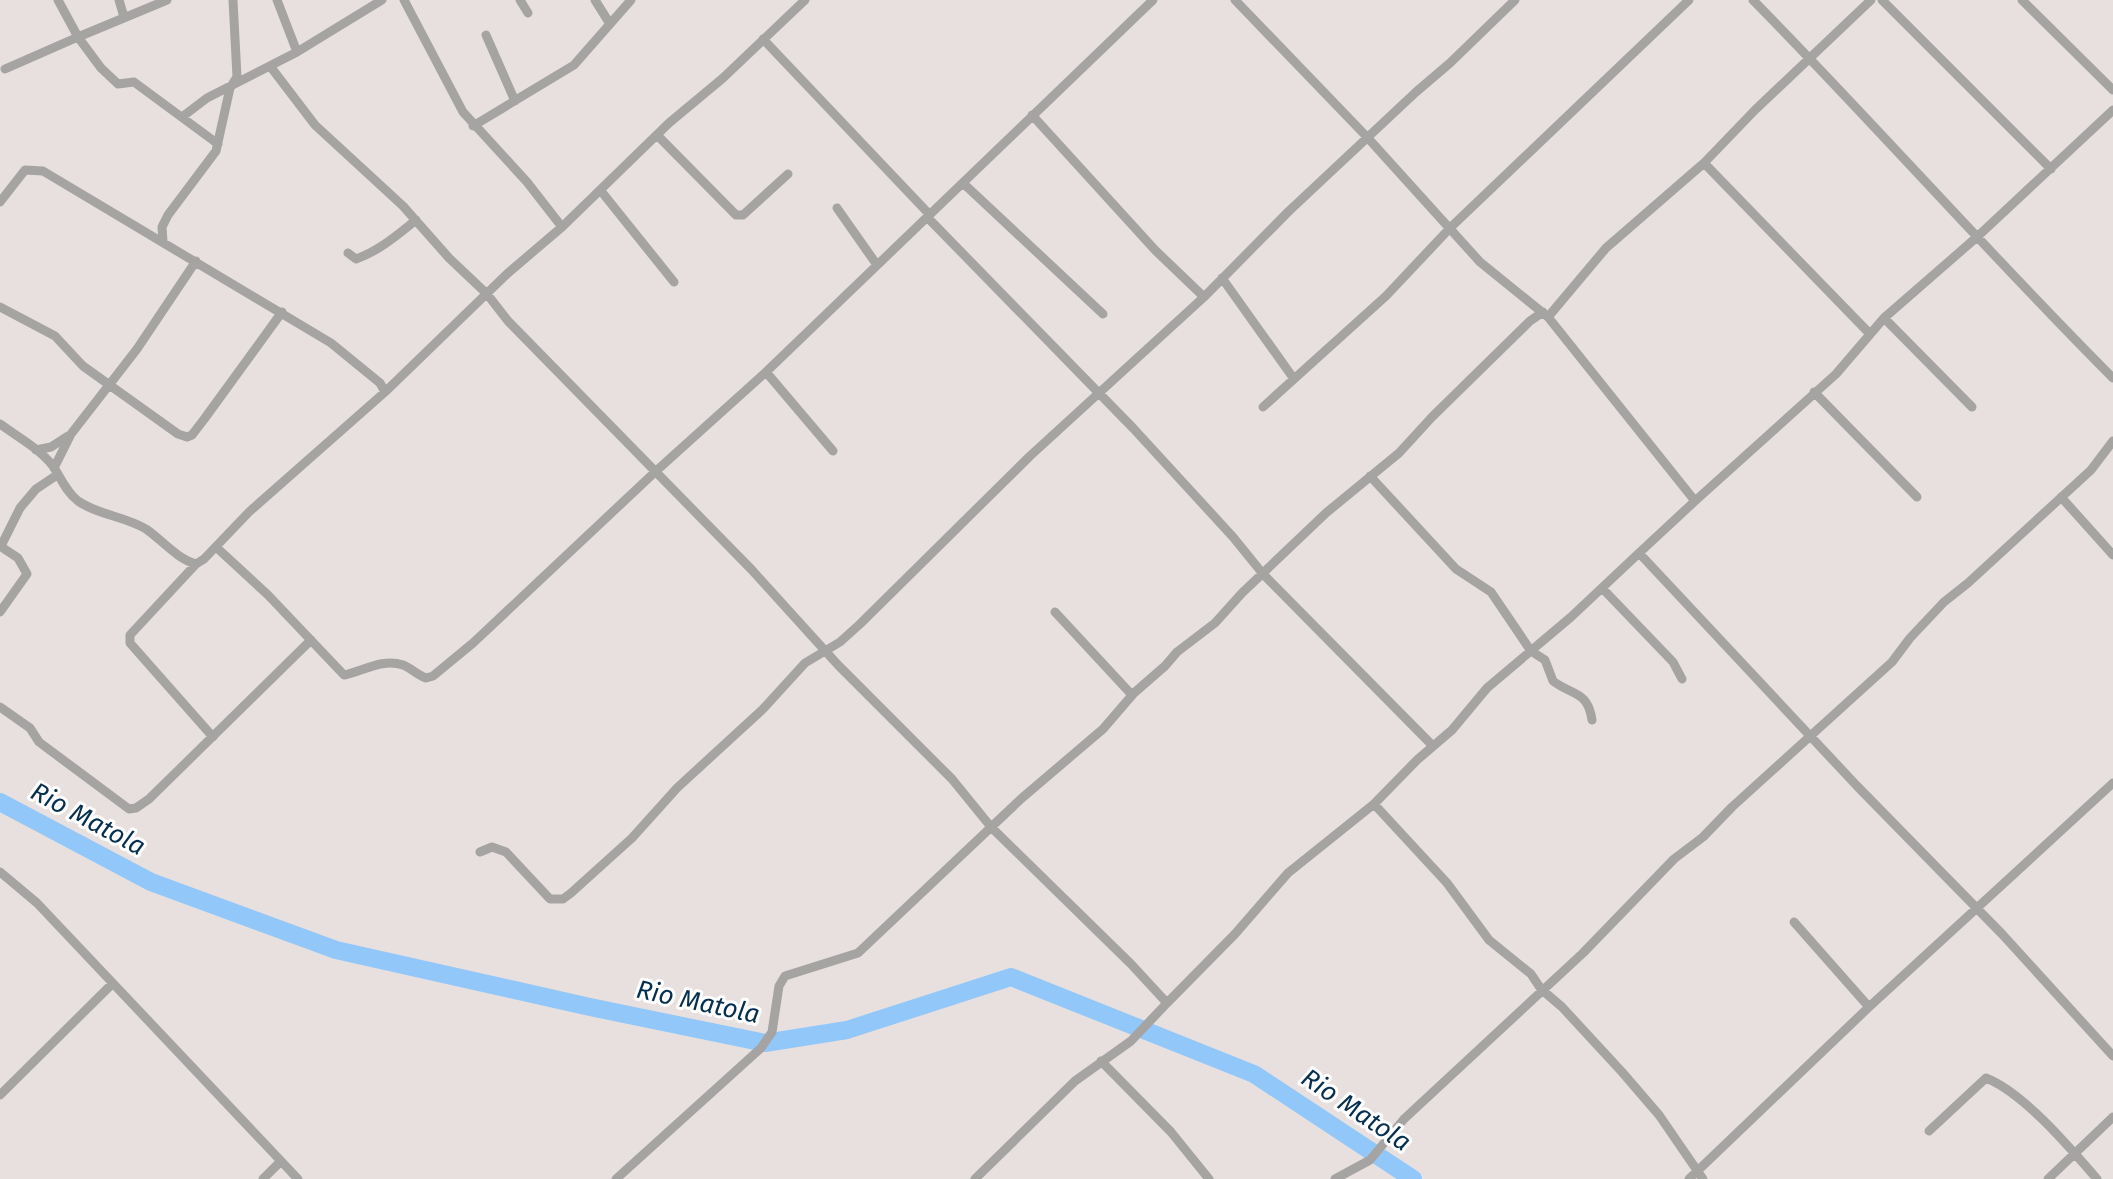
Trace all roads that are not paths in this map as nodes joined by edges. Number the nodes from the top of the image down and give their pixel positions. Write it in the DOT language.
graph roads {
  1 [pos="58,0"];
  2 [pos="119,0"];
  3 [pos="167,0"];
  4 [pos="233,0"];
  5 [pos="277,0"];
  6 [pos="382,0"];
  7 [pos="404,0"];
  8 [pos="520,0"];
  9 [pos="595,0"];
  10 [pos="631,0"];
  11 [pos="805,0"];
  12 [pos="1153,0"];
  13 [pos="1235,0"];
  14 [pos="1515,0"];
  15 [pos="1689,0"];
  16 [pos="1753,0"];
  17 [pos="1871,0"];
  18 [pos="1882,0"];
  19 [pos="2022,0"];
  20 [pos="528,13"];
  21 [pos="124,17"];
  22 [pos="610,24"];
  23 [pos="486,35"];
  24 [pos="78,37"];
  25 [pos="763,39"];
  26 [pos="297,52"];
  27 [pos="1810,58"];
  28 [pos="270,66"];
  29 [pos="237,68"];
  30 [pos="5,69"];
  31 [pos="252,75"];
  32 [pos="230,88"];
  33 [pos="2113,90"];
  34 [pos="515,101"];
  35 [pos="2113,110"];
  36 [pos="1032,115"];
  37 [pos="182,117"];
  38 [pos="473,126"];
  39 [pos="658,136"];
  40 [pos="1367,137"];
  41 [pos="218,144"];
  42 [pos="1704,163"];
  43 [pos="2051,169"];
  44 [pos="788,174"];
  45 [pos="964,184"];
  46 [pos="601,191"];
  47 [pos="0,202"];
  48 [pos="837,208"];
  49 [pos="929,216"];
  50 [pos="416,220"];
  51 [pos="162,227"];
  52 [pos="562,227"];
  53 [pos="1450,228"];
  54 [pos="151,235"];
  55 [pos="1977,237"];
  56 [pos="163,242"];
  57 [pos="348,253"];
  58 [pos="196,261"];
  59 [pos="877,265"];
  60 [pos="1222,278"];
  61 [pos="674,282"];
  62 [pos="487,294"];
  63 [pos="1204,297"];
  64 [pos="1532,304"];
  65 [pos="0,307"];
  66 [pos="282,312"];
  67 [pos="1103,314"];
  68 [pos="1545,314"];
  69 [pos="1884,318"];
  70 [pos="1530,321"];
  71 [pos="1870,334"];
  72 [pos="766,372"];
  73 [pos="2113,378"];
  74 [pos="1294,379"];
  75 [pos="108,384"];
  76 [pos="382,388"];
  77 [pos="1814,392"];
  78 [pos="1098,393"];
  79 [pos="1263,407"];
  80 [pos="1972,407"];
  81 [pos="0,424"];
  82 [pos="71,434"];
  83 [pos="2113,441"];
  84 [pos="36,450"];
  85 [pos="833,451"];
  86 [pos="56,472"];
  87 [pos="655,472"];
  88 [pos="1370,476"];
  89 [pos="1917,497"];
  90 [pos="2061,497"];
  91 [pos="1695,501"];
  92 [pos="11,530"];
  93 [pos="0,546"];
  94 [pos="216,547"];
  95 [pos="1639,553"];
  96 [pos="2113,555"];
  97 [pos="18,558"];
  98 [pos="196,564"];
  99 [pos="1263,574"];
  100 [pos="1602,588"];
  101 [pos="0,612"];
  102 [pos="1055,612"];
  103 [pos="311,640"];
  104 [pos="825,651"];
  105 [pos="1531,651"];
  106 [pos="1682,679"];
  107 [pos="1132,695"];
  108 [pos="0,707"];
  109 [pos="1592,720"];
  110 [pos="1810,735"];
  111 [pos="213,737"];
  112 [pos="1433,746"];
  113 [pos="2113,783"];
  114 [pos="1374,804"];
  115 [pos="991,827"];
  116 [pos="480,852"];
  117 [pos="0,872"];
  118 [pos="1976,909"];
  119 [pos="1794,922"];
  120 [pos="112,984"];
  121 [pos="1541,989"];
  122 [pos="1167,1003"];
  123 [pos="1869,1007"];
  124 [pos="2113,1056"];
  125 [pos="1101,1061"];
  126 [pos="0,1095"];
  127 [pos="2113,1117"];
  128 [pos="1929,1131"];
  129 [pos="2075,1154"];
  130 [pos="281,1161"];
  131 [pos="1696,1176"];
  132 [pos="263,1179"];
  133 [pos="298,1179"];
  134 [pos="616,1179"];
  135 [pos="975,1179"];
  136 [pos="1209,1179"];
  137 [pos="1335,1179"];
  138 [pos="2048,1179"];
  139 [pos="2097,1179"];
  1 -- 24 [label="street"];
  2 -- 21 [label="street"];
  3 -- 21 [label="street"];
  4 -- 29 [label="street"];
  5 -- 26 [label="street"];
  6 -- 26 [label="street"];
  7 -- 38 [label="street"];
  8 -- 20 [label="street"];
  9 -- 22 [label="street"];
  10 -- 22 [label="street"];
  11 -- 25 [label="street"];
  12 -- 36 [label="street"];
  13 -- 40 [label="street"];
  14 -- 40 [label="street"];
  15 -- 53 [label="street"];
  16 -- 27 [label="street"];
  17 -- 27 [label="street"];
  18 -- 43 [label="street"];
  19 -- 33 [label="street"];
  21 -- 24 [label="street"];
  22 -- 34 [label="street"];
  23 -- 34 [label="street"];
  24 -- 30 [label="street"];
  24 -- 37 [label="street"];
  25 -- 39 [label="street"];
  25 -- 49 [label="street"];
  26 -- 28 [label="street"];
  27 -- 42 [label="street"];
  27 -- 55 [label="street"];
  28 -- 31 [label="street"];
  28 -- 50 [label="street"];
  29 -- 31 [label="street"];
  29 -- 32 [label="street"];
  31 -- 32 [label="street"];
  32 -- 37 [label="street"];
  32 -- 41 [label="street"];
  34 -- 38 [label="street"];
  35 -- 43 [label="street"];
  36 -- 45 [label="street"];
  36 -- 63 [label="street"];
  37 -- 41 [label="street"];
  38 -- 52 [label="street"];
  39 -- 44 [label="street"];
  39 -- 46 [label="street"];
  40 -- 53 [label="street"];
  40 -- 60 [label="street"];
  41 -- 51 [label="street"];
  42 -- 68 [label="street"];
  42 -- 71 [label="street"];
  43 -- 55 [label="street"];
  45 -- 49 [label="street"];
  45 -- 67 [label="street"];
  46 -- 52 [label="street"];
  46 -- 61 [label="street"];
  47 -- 54 [label="street"];
  48 -- 59 [label="street"];
  49 -- 59 [label="street"];
  49 -- 78 [label="street"];
  50 -- 57 [label="street"];
  50 -- 62 [label="street"];
  51 -- 54 [label="street"];
  51 -- 56 [label="street"];
  52 -- 62 [label="street"];
  53 -- 64 [label="street"];
  53 -- 74 [label="street"];
  54 -- 56 [label="street"];
  55 -- 69 [label="street"];
  55 -- 73 [label="street"];
  56 -- 58 [label="street"];
  58 -- 66 [label="street"];
  58 -- 75 [label="street"];
  59 -- 72 [label="street"];
  60 -- 63 [label="street"];
  60 -- 74 [label="street"];
  62 -- 76 [label="street"];
  62 -- 87 [label="street"];
  63 -- 78 [label="street"];
  64 -- 68 [label="street"];
  64 -- 70 [label="street"];
  65 -- 75 [label="street"];
  66 -- 75 [label="street"];
  66 -- 76 [label="street"];
  68 -- 70 [label="street"];
  68 -- 91 [label="street"];
  69 -- 71 [label="street"];
  69 -- 80 [label="street"];
  70 -- 88 [label="street"];
  71 -- 77 [label="street"];
  72 -- 85 [label="street"];
  72 -- 87 [label="street"];
  74 -- 79 [label="street"];
  75 -- 82 [label="street"];
  76 -- 94 [label="street"];
  77 -- 89 [label="street"];
  77 -- 91 [label="street"];
  78 -- 99 [label="street"];
  78 -- 104 [label="street"];
  81 -- 84 [label="street"];
  82 -- 84 [label="street"];
  82 -- 86 [label="street"];
  83 -- 90 [label="street"];
  84 -- 86 [label="street"];
  86 -- 92 [label="street"];
  86 -- 98 [label="street"];
  87 -- 103 [label="street"];
  87 -- 104 [label="street"];
  88 -- 99 [label="street"];
  88 -- 105 [label="street"];
  90 -- 96 [label="street"];
  90 -- 110 [label="street"];
  91 -- 95 [label="street"];
  92 -- 93 [label="street"];
  92 -- 97 [label="street"];
  93 -- 97 [label="street"];
  94 -- 98 [label="street"];
  94 -- 103 [label="street"];
  95 -- 100 [label="street"];
  95 -- 110 [label="street"];
  97 -- 101 [label="street"];
  98 -- 111 [label="street"];
  99 -- 107 [label="street"];
  99 -- 112 [label="street"];
  100 -- 105 [label="street"];
  100 -- 106 [label="street"];
  102 -- 107 [label="street"];
  103 -- 111 [label="street"];
  104 -- 115 [label="street"];
  104 -- 116 [label="street"];
  105 -- 109 [label="street"];
  105 -- 112 [label="street"];
  107 -- 115 [label="street"];
  108 -- 111 [label="street"];
  110 -- 118 [label="street"];
  110 -- 121 [label="street"];
  112 -- 114 [label="street"];
  113 -- 118 [label="street"];
  114 -- 121 [label="street"];
  114 -- 122 [label="street"];
  115 -- 122 [label="street"];
  115 -- 134 [label="street"];
  117 -- 120 [label="street"];
  118 -- 123 [label="street"];
  118 -- 124 [label="street"];
  119 -- 123 [label="street"];
  120 -- 126 [label="street"];
  120 -- 130 [label="street"];
  121 -- 131 [label="street"];
  121 -- 137 [label="street"];
  122 -- 125 [label="street"];
  123 -- 131 [label="street"];
  125 -- 135 [label="street"];
  125 -- 136 [label="street"];
  127 -- 129 [label="street"];
  128 -- 129 [label="street"];
  129 -- 138 [label="street"];
  129 -- 139 [label="street"];
  130 -- 132 [label="street"];
  130 -- 133 [label="street"];
}
